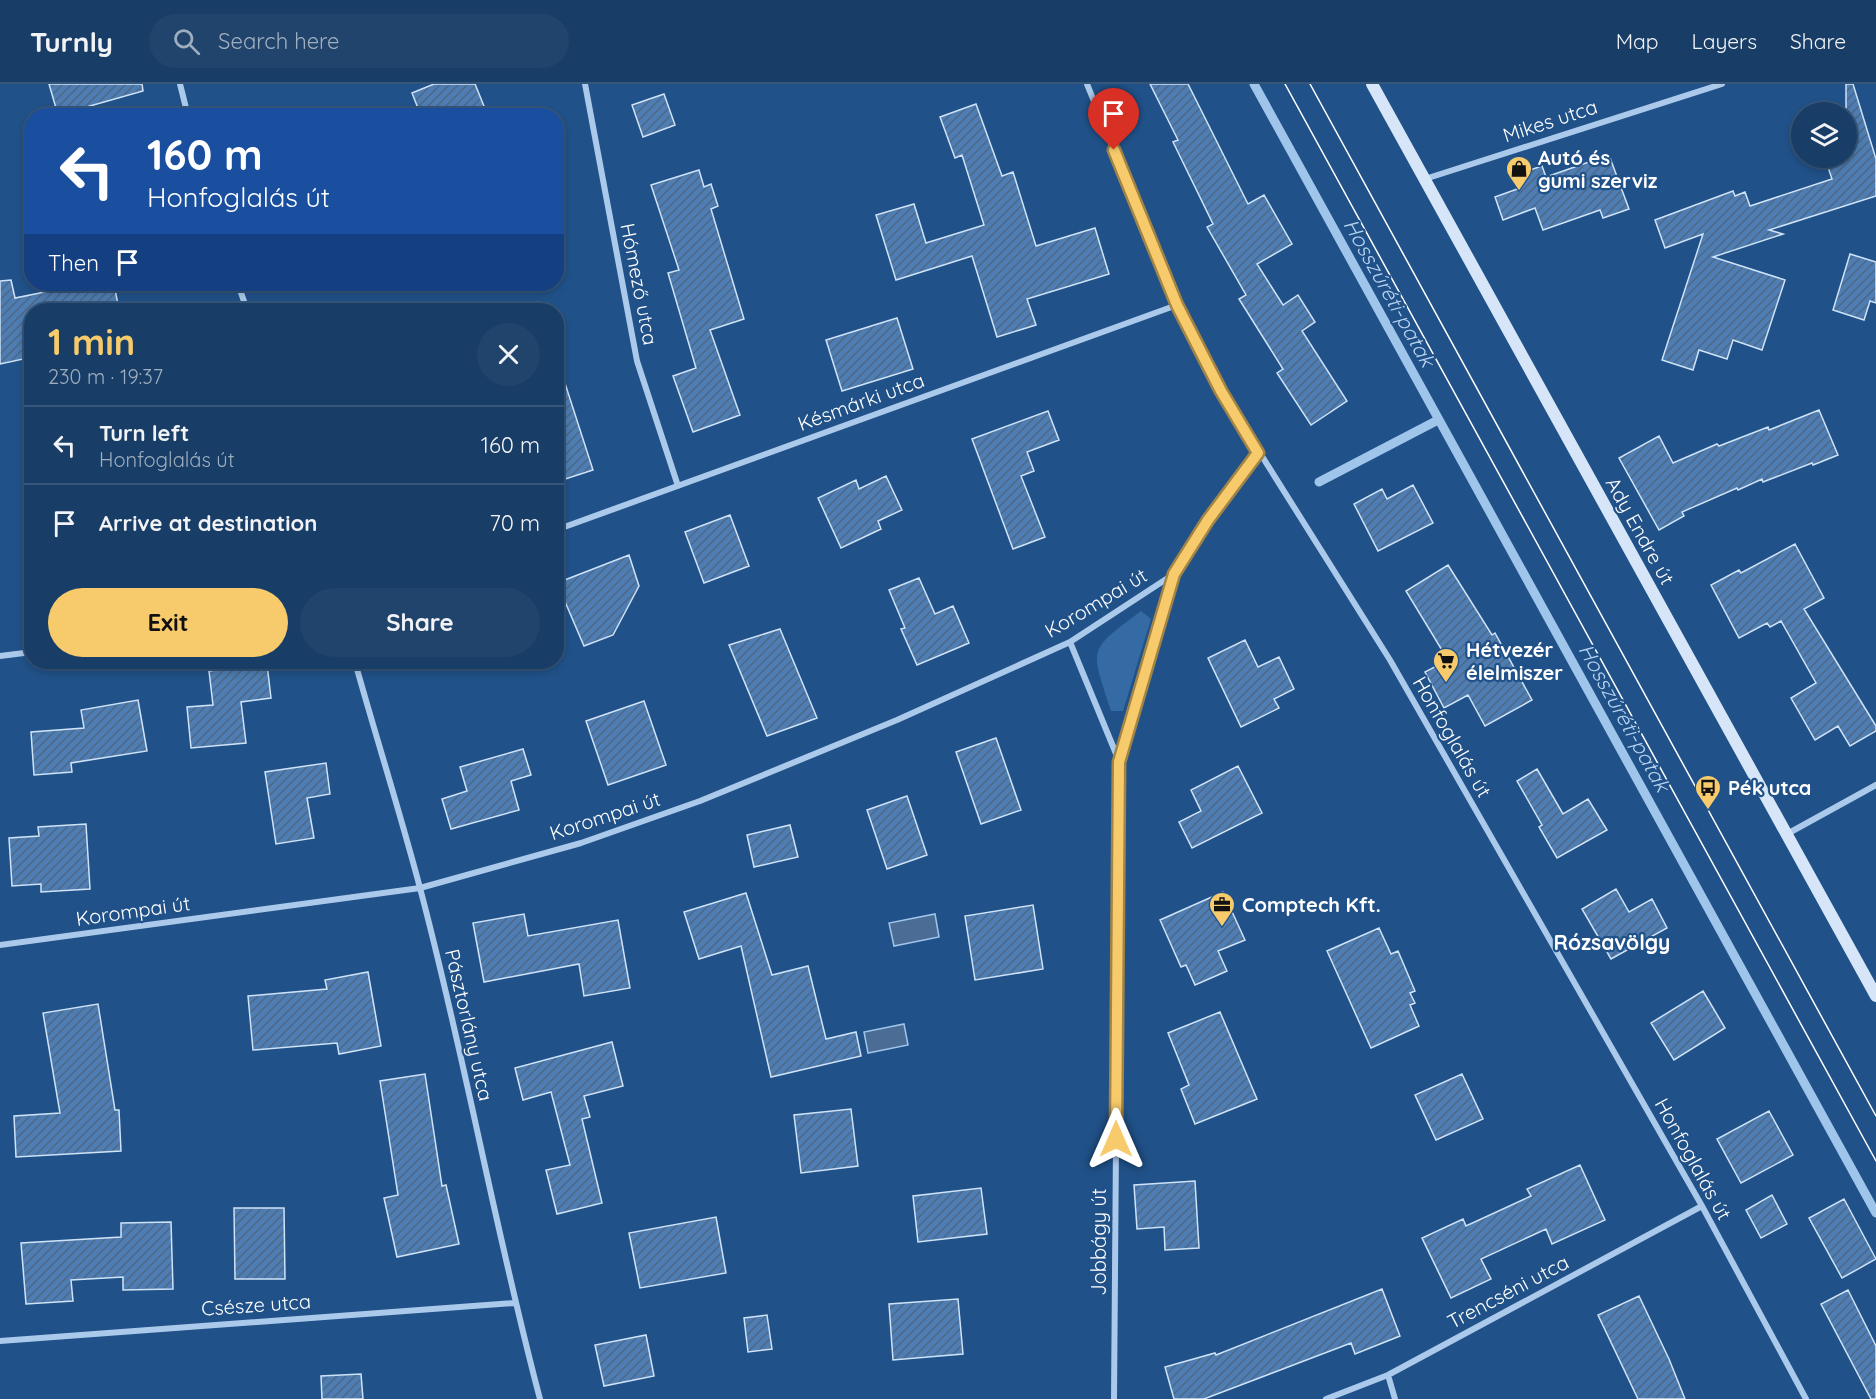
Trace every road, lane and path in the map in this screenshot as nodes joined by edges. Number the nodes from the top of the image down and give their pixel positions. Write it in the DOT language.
graph roads {
  1 [pos="180,84"];
  2 [pos="585,84"];
  3 [pos="1087,84"];
  4 [pos="1372,84"];
  5 [pos="1722,84"];
  6 [pos="186,108"];
  7 [pos="1424,179"];
  8 [pos="1177,305"];
  9 [pos="1258,453"];
  10 [pos="678,486"];
  11 [pos="564,527"];
  12 [pos="1174,574"];
  13 [pos="1070,642"];
  14 [pos="24,653"];
  15 [pos="0,656"];
  16 [pos="357,669"];
  17 [pos="1119,762"];
  18 [pos="1876,785"];
  19 [pos="1787,834"];
  20 [pos="420,888"];
  21 [pos="0,945"];
  22 [pos="1876,996"];
  23 [pos="1702,1206"];
  24 [pos="514,1302"];
  25 [pos="0,1341"];
  26 [pos="1388,1375"];
  27 [pos="540,1399"];
  28 [pos="1114,1399"];
  29 [pos="1326,1399"];
  30 [pos="1395,1399"];
  31 [pos="1806,1399"];
  1 -- 6 [label="street"];
  2 -- 10 [label="street, Hómező utca"];
  3 -- 8 [label="street, Honfoglalás út"];
  4 -- 7 [label="street, Ady Endre út"];
  5 -- 7 [label="street, Mikes utca"];
  7 -- 19 [label="street, Ady Endre út"];
  8 -- 9 [label="street, Honfoglalás út"];
  8 -- 10 [label="street, Késmárki utca"];
  9 -- 12 [label="street, Jobbágy út"];
  9 -- 23 [label="street, Honfoglalás út"];
  10 -- 11 [label="street, Késmárki utca"];
  12 -- 13 [label="street, Korompai út"];
  12 -- 17 [label="street, Jobbágy út"];
  13 -- 17 [label="street, Jobbágy út"];
  13 -- 20 [label="street, Korompai út"];
  14 -- 15 [label="street"];
  16 -- 20 [label="street, Pásztorlány utca"];
  17 -- 28 [label="street, Jobbágy út"];
  18 -- 19 [label="street"];
  19 -- 22 [label="street, Ady Endre út"];
  20 -- 21 [label="street, Korompai út"];
  20 -- 24 [label="street, Pásztorlány utca"];
  23 -- 26 [label="street, Trencséni utca"];
  23 -- 31 [label="street, Honfoglalás út"];
  24 -- 25 [label="street, Csésze utca"];
  24 -- 27 [label="street, Pásztorlány utca"];
  26 -- 29 [label="street, Trencséni utca"];
  26 -- 30 [label="street"];
}
